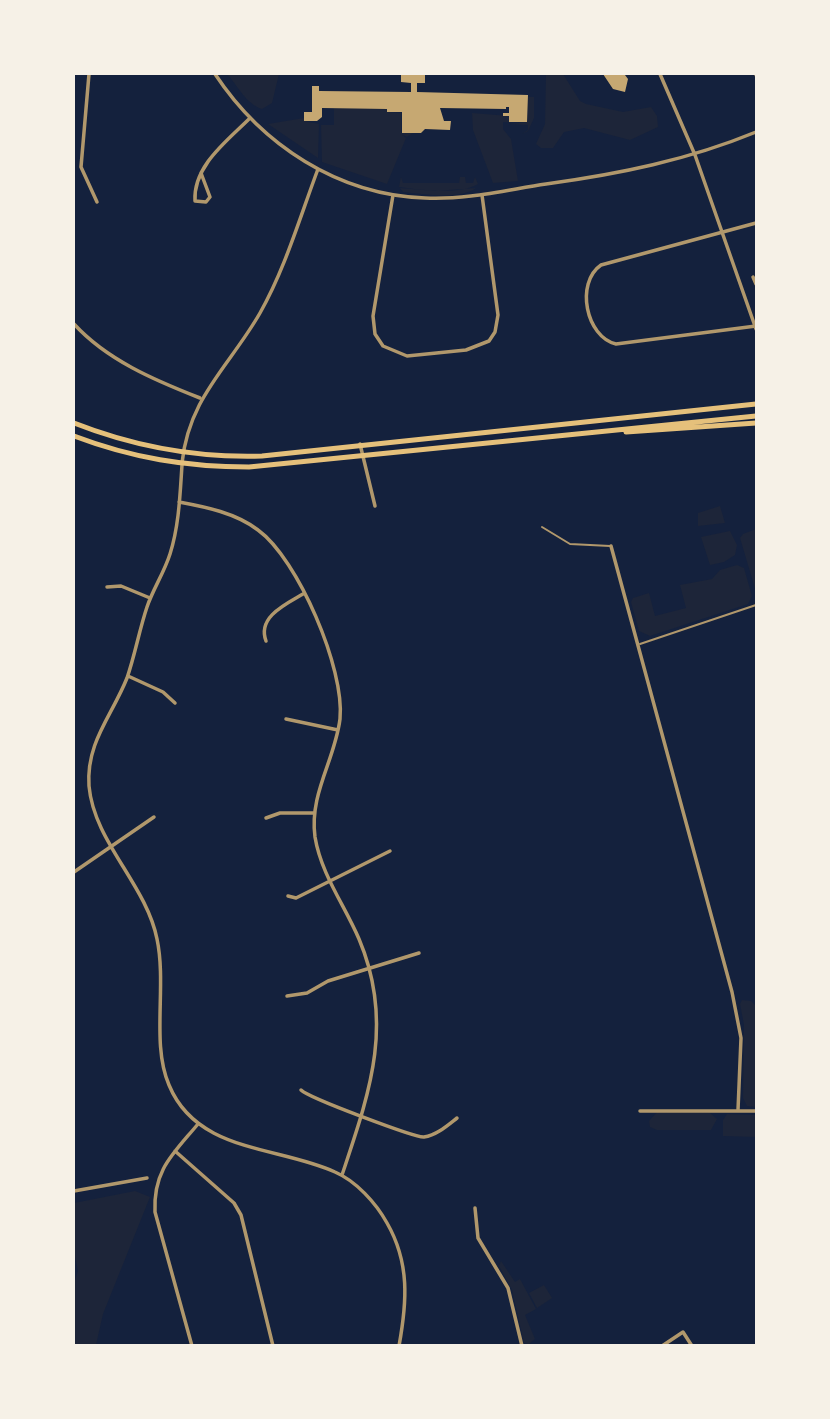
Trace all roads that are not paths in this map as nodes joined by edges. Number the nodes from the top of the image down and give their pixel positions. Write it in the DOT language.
graph roads {
  1 [pos="89,74"];
  2 [pos="215,74"];
  3 [pos="660,74"];
  4 [pos="249,119"];
  5 [pos="757,132"];
  6 [pos="695,155"];
  7 [pos="318,169"];
  8 [pos="201,173"];
  9 [pos="393,195"];
  10 [pos="482,195"];
  11 [pos="97,202"];
  12 [pos="757,223"];
  13 [pos="722,234"];
  14 [pos="753,277"];
  15 [pos="757,285"];
  16 [pos="74,324"];
  17 [pos="756,327"];
  18 [pos="200,398"];
  19 [pos="757,404"];
  20 [pos="757,416"];
  21 [pos="74,423"];
  22 [pos="757,423"];
  23 [pos="620,430"];
  24 [pos="74,436"];
  25 [pos="360,444"];
  26 [pos="183,453"];
  27 [pos="362,457"];
  28 [pos="182,465"];
  29 [pos="179,502"];
  30 [pos="375,506"];
  31 [pos="542,527"];
  32 [pos="611,546"];
  33 [pos="107,587"];
  34 [pos="303,594"];
  35 [pos="150,598"];
  36 [pos="757,605"];
  37 [pos="266,641"];
  38 [pos="640,644"];
  39 [pos="128,676"];
  40 [pos="175,703"];
  41 [pos="286,719"];
  42 [pos="338,730"];
  43 [pos="314,813"];
  44 [pos="154,817"];
  45 [pos="266,818"];
  46 [pos="112,845"];
  47 [pos="390,851"];
  48 [pos="74,872"];
  49 [pos="331,881"];
  50 [pos="288,896"];
  51 [pos="419,953"];
  52 [pos="370,970"];
  53 [pos="288,996"];
  54 [pos="301,1090"];
  55 [pos="738,1110"];
  56 [pos="640,1111"];
  57 [pos="757,1111"];
  58 [pos="362,1115"];
  59 [pos="457,1118"];
  60 [pos="198,1124"];
  61 [pos="175,1151"];
  62 [pos="342,1175"];
  63 [pos="147,1178"];
  64 [pos="74,1191"];
  65 [pos="475,1208"];
  66 [pos="192,1346"];
  67 [pos="273,1346"];
  68 [pos="399,1346"];
  69 [pos="522,1346"];
  70 [pos="662,1346"];
  71 [pos="692,1346"];
  1 -- 11 [label="street"];
  2 -- 4 [label="street"];
  3 -- 6 [label="street"];
  4 -- 7 [label="street"];
  4 -- 8 [label="street"];
  5 -- 6 [label="street"];
  6 -- 10 [label="street"];
  6 -- 13 [label="street"];
  7 -- 9 [label="street"];
  7 -- 18 [label="street"];
  8 -- 8 [label="street"];
  9 -- 10 [label="street"];
  9 -- 10 [label="street"];
  12 -- 13 [label="street"];
  13 -- 17 [label="street"];
  13 -- 17 [label="street"];
  14 -- 15 [label="street"];
  16 -- 18 [label="street"];
  18 -- 26 [label="street"];
  19 -- 25 [label="main road"];
  20 -- 23 [label="main road"];
  21 -- 26 [label="main road"];
  22 -- 23 [label="main road"];
  23 -- 27 [label="main road"];
  24 -- 28 [label="main road"];
  25 -- 26 [label="main road"];
  25 -- 27 [label="street"];
  26 -- 28 [label="street"];
  27 -- 28 [label="main road"];
  27 -- 30 [label="street"];
  28 -- 29 [label="street"];
  29 -- 34 [label="street"];
  29 -- 35 [label="street"];
  31 -- 32 [label="lane"];
  32 -- 38 [label="street"];
  33 -- 35 [label="street"];
  34 -- 37 [label="street"];
  34 -- 42 [label="street"];
  35 -- 39 [label="street"];
  36 -- 38 [label="lane"];
  38 -- 55 [label="street"];
  39 -- 40 [label="street"];
  39 -- 46 [label="street"];
  41 -- 42 [label="street"];
  42 -- 43 [label="street"];
  43 -- 45 [label="street"];
  43 -- 49 [label="street"];
  44 -- 46 [label="street"];
  46 -- 48 [label="street"];
  46 -- 60 [label="street"];
  47 -- 49 [label="street"];
  49 -- 50 [label="street"];
  49 -- 52 [label="street"];
  51 -- 52 [label="street"];
  52 -- 53 [label="street"];
  52 -- 58 [label="street"];
  54 -- 58 [label="street"];
  55 -- 56 [label="street"];
  55 -- 57 [label="street"];
  58 -- 59 [label="street"];
  58 -- 62 [label="street"];
  60 -- 61 [label="street"];
  60 -- 62 [label="street"];
  61 -- 66 [label="street"];
  61 -- 67 [label="street"];
  62 -- 68 [label="street"];
  63 -- 64 [label="street"];
  65 -- 69 [label="street"];
  70 -- 71 [label="street"];
}
